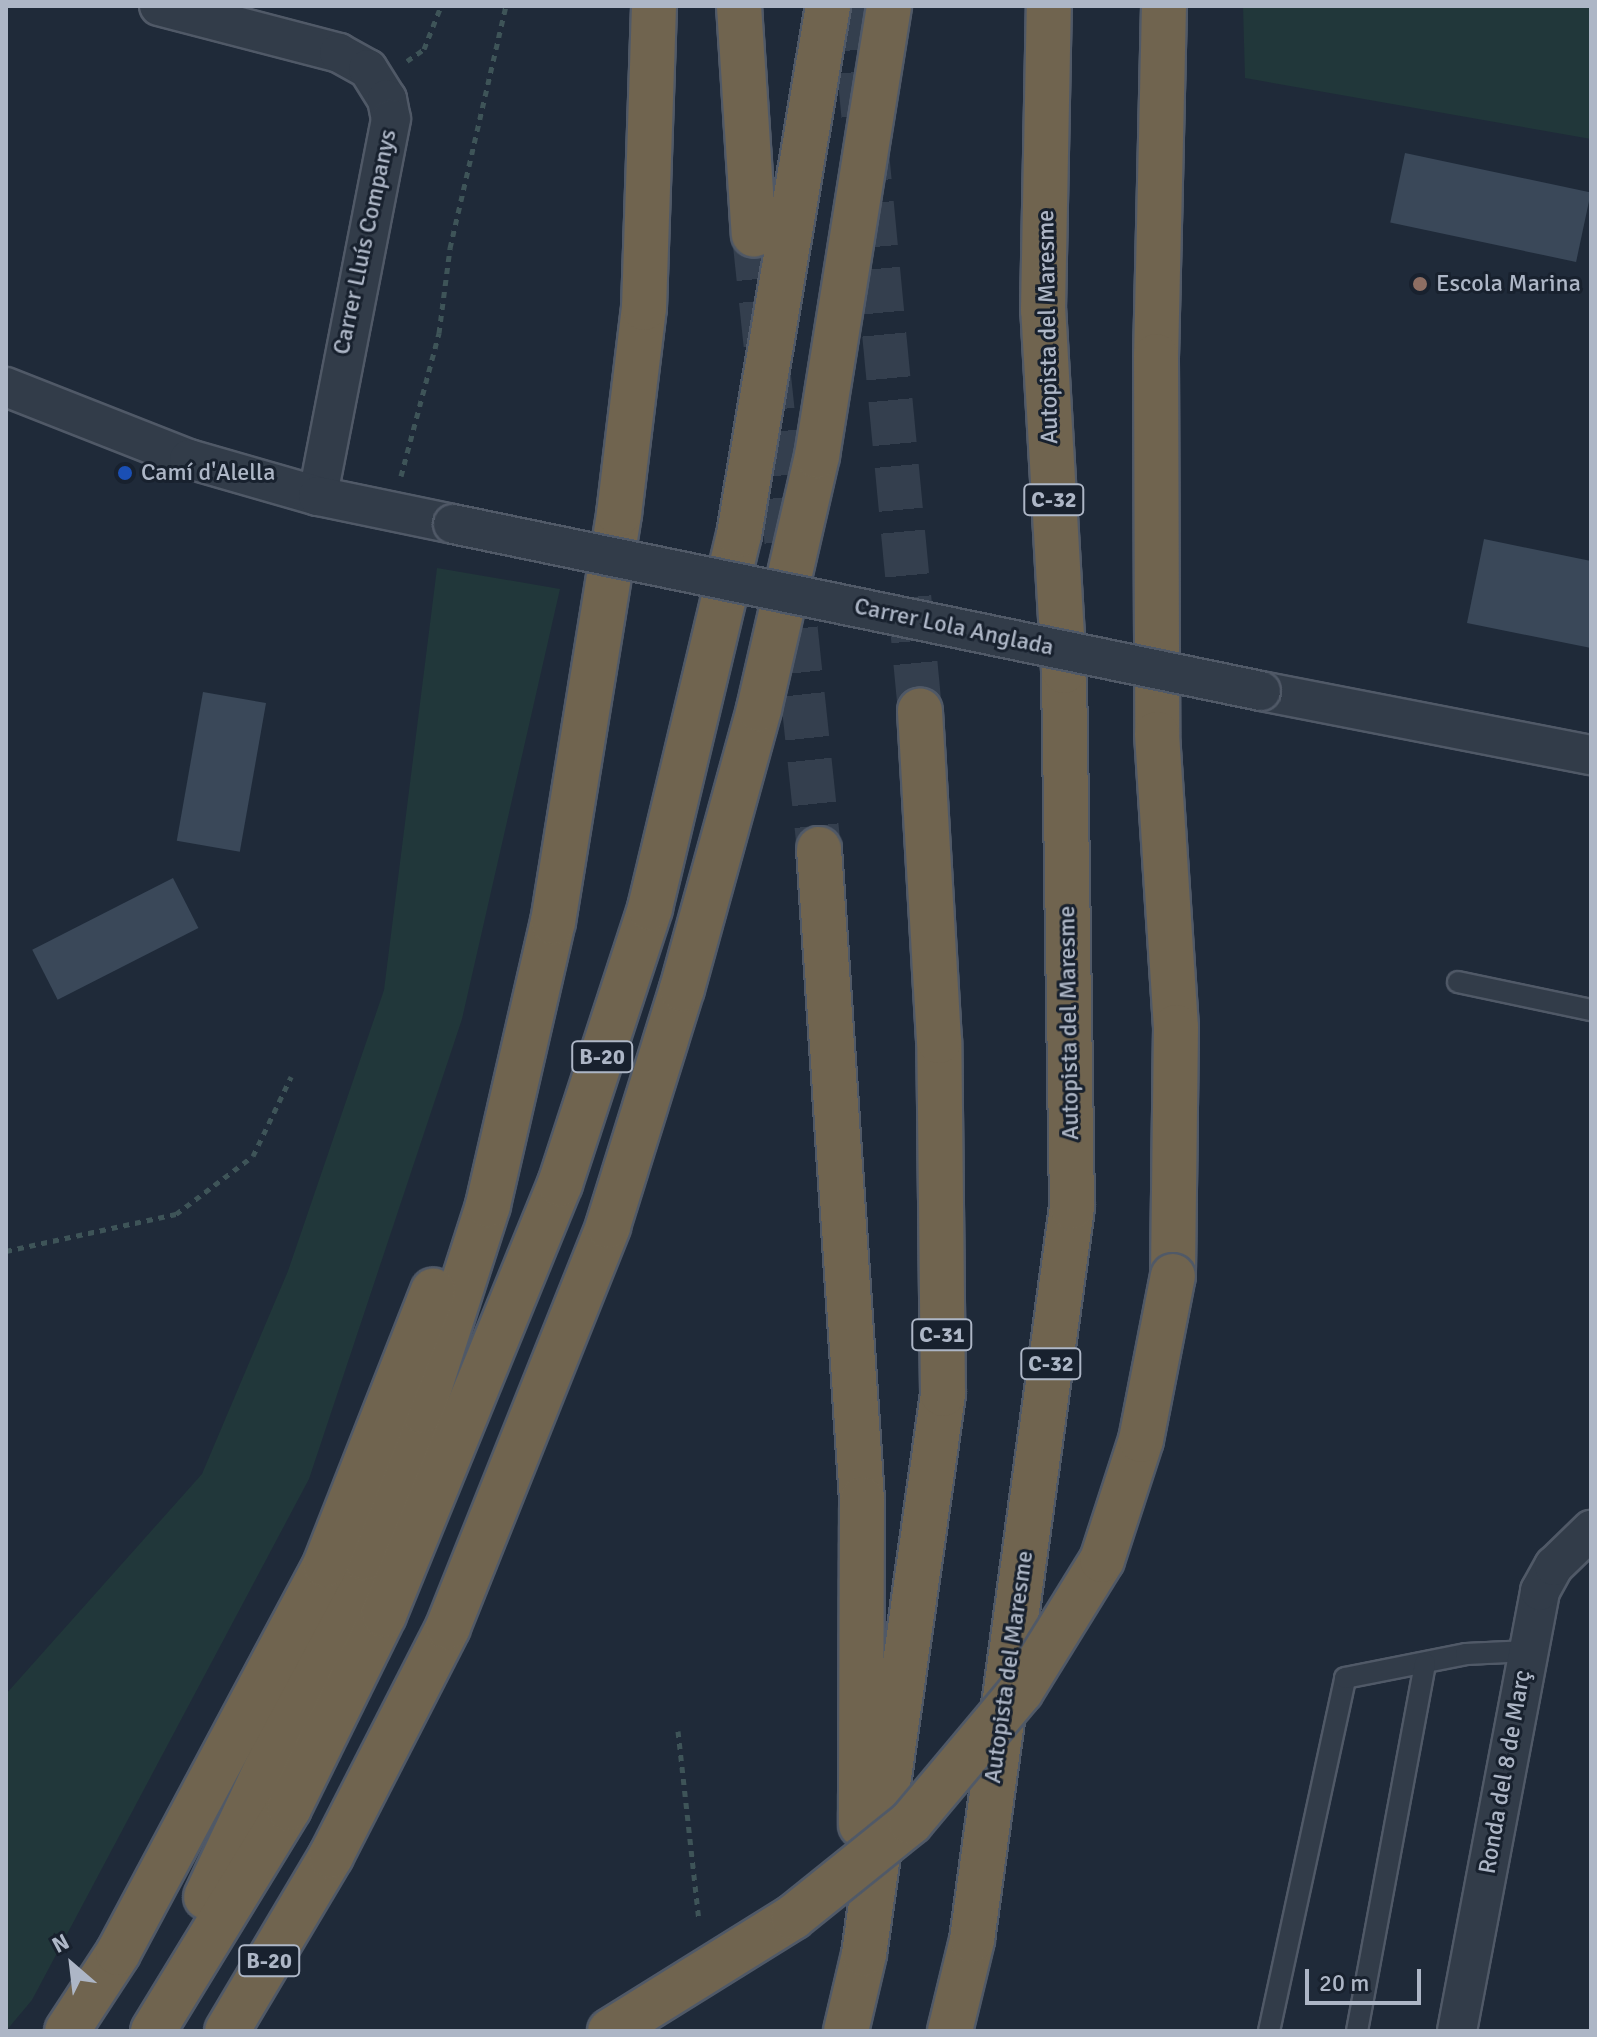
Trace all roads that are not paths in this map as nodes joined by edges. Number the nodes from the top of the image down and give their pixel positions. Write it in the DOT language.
graph roads {
  1 [pos="159,6"];
  2 [pos="654,6"];
  3 [pos="739,6"];
  4 [pos="828,6"];
  5 [pos="889,6"];
  6 [pos="1049,6"];
  7 [pos="1077,6"];
  8 [pos="1164,6"];
  9 [pos="754,235"];
  10 [pos="1043,310"];
  11 [pos="6,387"];
  12 [pos="318,496"];
  13 [pos="920,711"];
  14 [pos="1591,755"];
  15 [pos="819,849"];
  16 [pos="1458,982"];
  17 [pos="539,987"];
  18 [pos="1591,1010"];
  19 [pos="1591,1530"];
  20 [pos="1528,1651"];
  21 [pos="1425,1663"];
  22 [pos="864,1954"];
  23 [pos="67,2031"];
  24 [pos="142,2031"];
  25 [pos="153,2031"];
  26 [pos="227,2031"];
  27 [pos="610,2031"];
  28 [pos="846,2031"];
  29 [pos="950,2031"];
  30 [pos="1269,2031"];
  31 [pos="1357,2031"];
  32 [pos="1457,2031"];
  1 -- 12 [label="street, Carrer Lluís Companys"];
  2 -- 17 [label="highway"];
  3 -- 9 [label="highway"];
  4 -- 25 [label="highway, B-20"];
  5 -- 26 [label="highway, B-20"];
  6 -- 10 [label="highway, Autopista del Maresme / C-32"];
  7 -- 10 [label="highway"];
  8 -- 27 [label="highway, bridge"];
  10 -- 29 [label="highway, Autopista del Maresme / C-32"];
  11 -- 12 [label="street, Carrer Lola Anglada"];
  12 -- 14 [label="street, Carrer Lola Anglada, bridge"];
  13 -- 22 [label="highway, C-31"];
  15 -- 22 [label="highway"];
  16 -- 18 [label="lane"];
  17 -- 23 [label="highway"];
  17 -- 24 [label="highway"];
  19 -- 20 [label="street, Ronda del 8 de Març"];
  20 -- 21 [label="lane"];
  20 -- 32 [label="street, Ronda del 8 de Març"];
  21 -- 30 [label="lane"];
  21 -- 31 [label="lane"];
  22 -- 28 [label="highway, C-31"];
}
